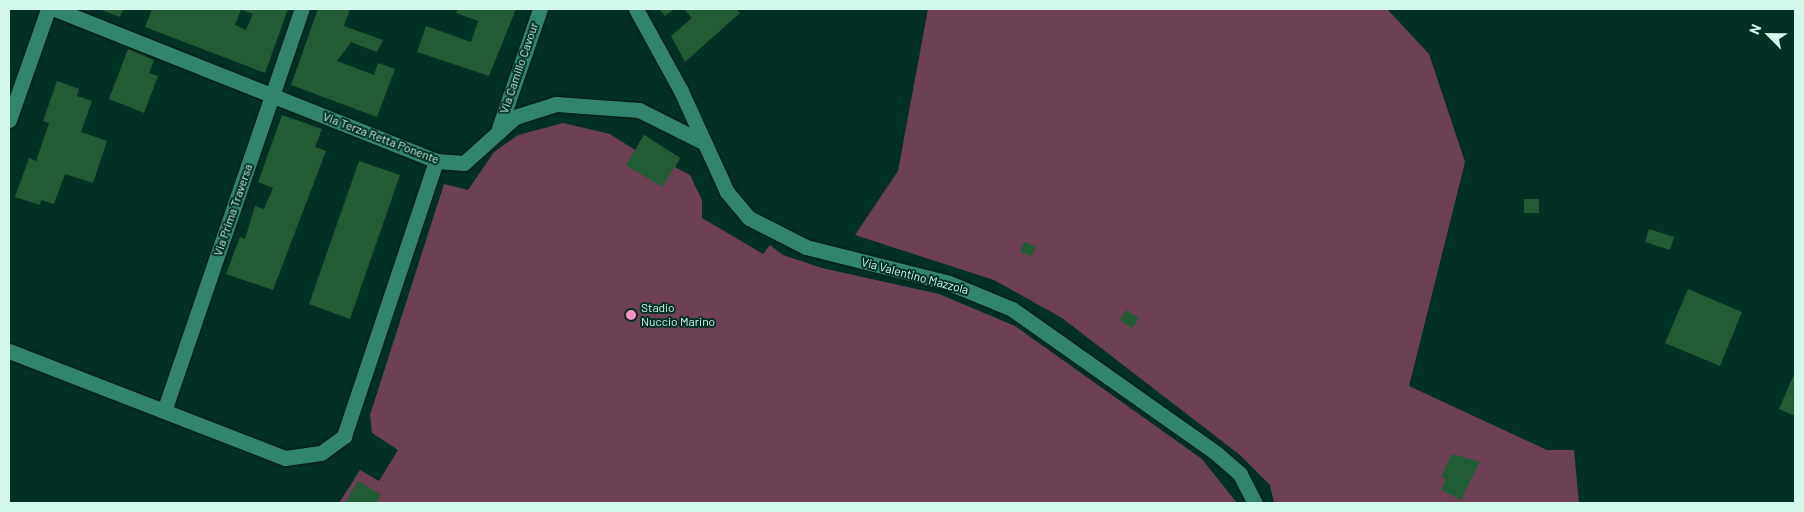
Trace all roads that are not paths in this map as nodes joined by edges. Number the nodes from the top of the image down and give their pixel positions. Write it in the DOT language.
graph roads {
  1 [pos="48,9"];
  2 [pos="55,9"];
  3 [pos="302,9"];
  4 [pos="540,9"];
  5 [pos="636,9"];
  6 [pos="272,96"];
  7 [pos="9,120"];
  8 [pos="499,128"];
  9 [pos="701,141"];
  10 [pos="436,161"];
  11 [pos="9,351"];
  12 [pos="164,411"];
  13 [pos="1255,503"];
  1 -- 7 [label="street"];
  2 -- 6 [label="street, Via Terza Retta Ponente"];
  3 -- 6 [label="street, Via Prima Traversa"];
  4 -- 8 [label="street, Via Camillo Cavour"];
  5 -- 9 [label="street, Via Valentino Mazzola"];
  6 -- 10 [label="street, Via Terza Retta Ponente"];
  6 -- 12 [label="street, Via Prima Traversa"];
  8 -- 9 [label="street, Via Terza Retta Ponente"];
  8 -- 10 [label="street, Via Terza Retta Ponente"];
  9 -- 13 [label="street, Via Valentino Mazzola"];
  10 -- 12 [label="street"];
  11 -- 12 [label="street"];
}
